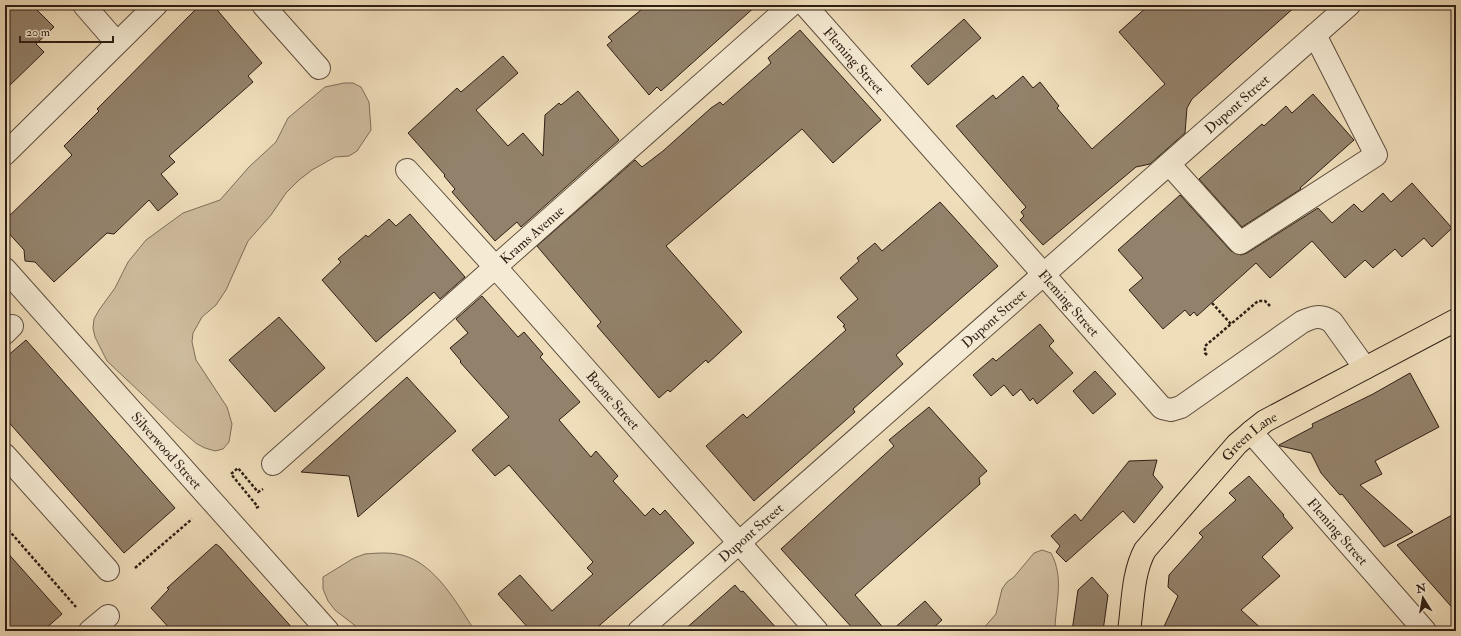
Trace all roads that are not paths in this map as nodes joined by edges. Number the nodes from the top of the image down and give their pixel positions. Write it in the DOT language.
graph roads {
  1 [pos="84,5"];
  2 [pos="156,5"];
  3 [pos="263,5"];
  4 [pos="791,5"];
  5 [pos="805,5"];
  6 [pos="1349,5"];
  7 [pos="1315,35"];
  8 [pos="117,43"];
  9 [pos="318,68"];
  10 [pos="5,154"];
  11 [pos="1169,164"];
  12 [pos="407,170"];
  13 [pos="496,268"];
  14 [pos="5,269"];
  15 [pos="1043,275"];
  16 [pos="1456,320"];
  17 [pos="1365,368"];
  18 [pos="1251,432"];
  19 [pos="5,455"];
  20 [pos="273,464"];
  21 [pos="740,543"];
  22 [pos="108,570"];
  23 [pos="328,631"];
  24 [pos="639,631"];
  25 [pos="817,631"];
  26 [pos="1129,631"];
  27 [pos="1425,631"];
  1 -- 8 [label="street"];
  2 -- 8 [label="street"];
  3 -- 9 [label="street"];
  4 -- 13 [label="street, Krams Avenue"];
  5 -- 15 [label="street, Fleming Street"];
  6 -- 7 [label="street, Dupont Street"];
  7 -- 11 [label="street, Dupont Street"];
  7 -- 11 [label="street"];
  8 -- 10 [label="street"];
  11 -- 15 [label="street, Dupont Street"];
  12 -- 13 [label="street, Boone Street"];
  13 -- 20 [label="street, Krams Avenue"];
  13 -- 21 [label="street, Boone Street"];
  14 -- 23 [label="street, Silverwood Street"];
  15 -- 17 [label="street, Fleming Street"];
  15 -- 21 [label="street, Dupont Street"];
  16 -- 17 [label="main road, Green Lane"];
  17 -- 18 [label="main road, Green Lane"];
  18 -- 26 [label="main road, Green Lane"];
  18 -- 27 [label="street, Fleming Street"];
  19 -- 22 [label="street"];
  21 -- 24 [label="street, Dupont Street"];
  21 -- 25 [label="street, Boone Street"];
}
